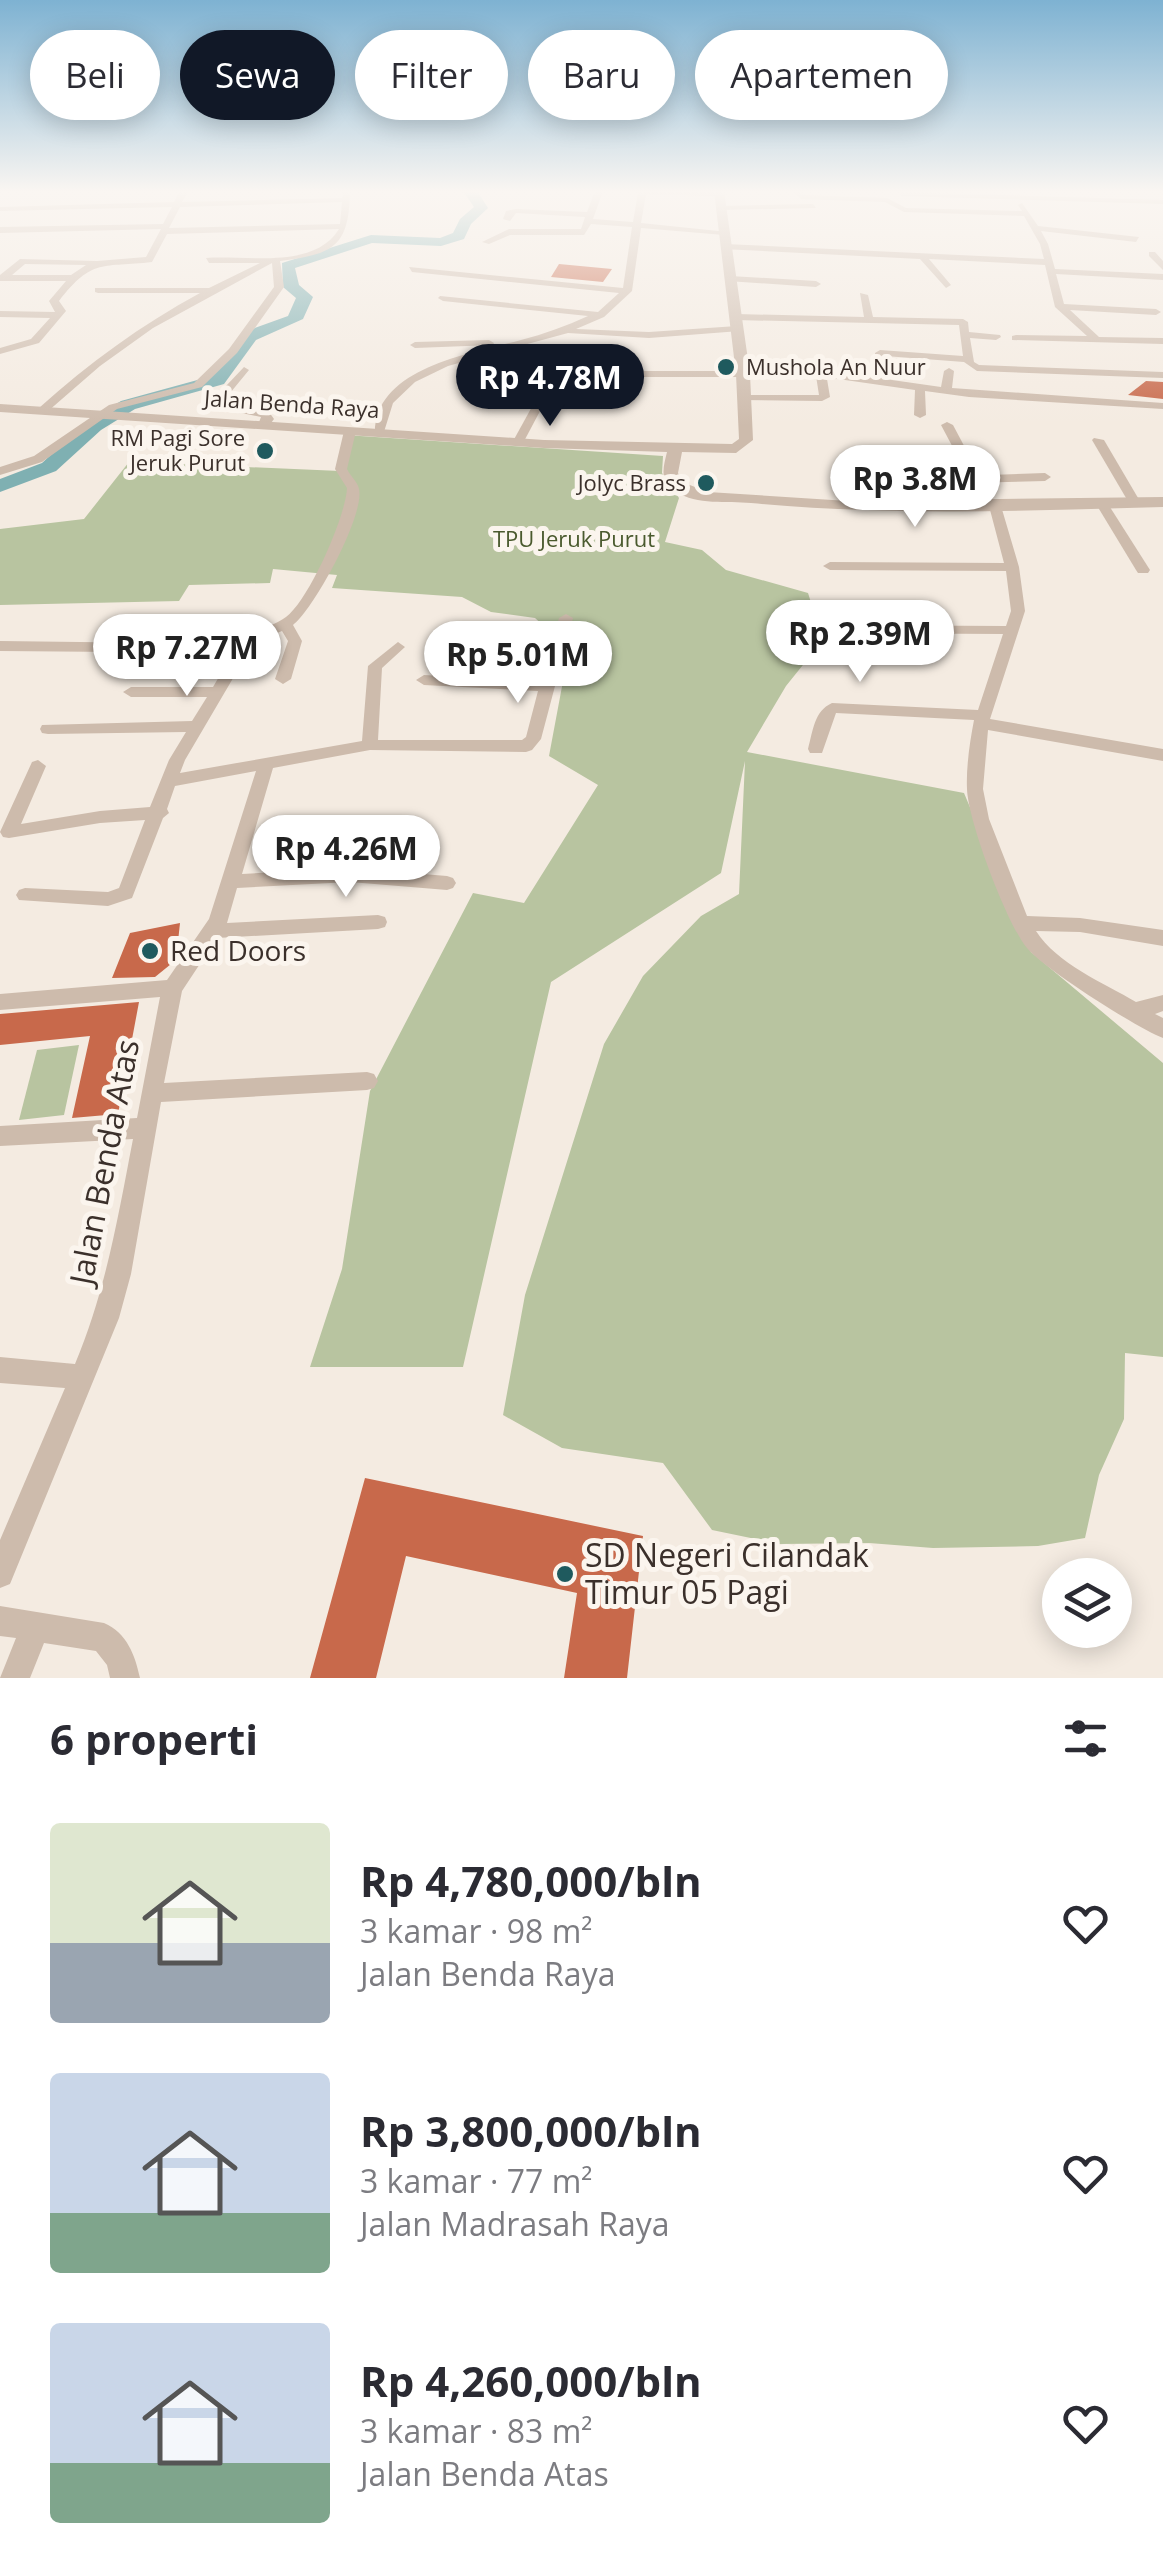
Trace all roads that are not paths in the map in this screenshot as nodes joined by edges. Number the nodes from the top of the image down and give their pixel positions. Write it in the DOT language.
graph roads {
  1 [pos="82,269"];
  2 [pos="255,269"];
  3 [pos="274,269"];
  4 [pos="424,269"];
  5 [pos="631,269"];
  6 [pos="729,269"];
  7 [pos="933,269"];
  8 [pos="1049,269"];
  9 [pos="1080,269"];
  10 [pos="70,278"];
  11 [pos="1163,278"];
  12 [pos="730,279"];
  13 [pos="3,281"];
  14 [pos="816,284"];
  15 [pos="946,285"];
  16 [pos="98,290"];
  17 [pos="206,290"];
  18 [pos="628,291"];
  19 [pos="863,295"];
  20 [pos="442,298"];
  21 [pos="957,305"];
  22 [pos="1060,308"];
  23 [pos="1156,312"];
  24 [pos="0,314"];
  25 [pos="58,314"];
  26 [pos="601,314"];
  27 [pos="869,319"];
  28 [pos="962,322"];
  29 [pos="737,323"];
  30 [pos="507,331"];
  31 [pos="566,332"];
  32 [pos="964,336"];
  33 [pos="996,337"];
  34 [pos="1016,338"];
  35 [pos="1096,340"];
  36 [pos="524,341"];
  37 [pos="1163,341"];
  38 [pos="415,346"];
  39 [pos="0,352"];
  40 [pos="967,359"];
  41 [pos="439,365"];
  42 [pos="244,370"];
  43 [pos="949,371"];
  44 [pos="743,374"];
  45 [pos="1163,375"];
  46 [pos="1036,377"];
  47 [pos="880,382"];
  48 [pos="920,387"];
  49 [pos="944,391"];
  50 [pos="543,396"];
  51 [pos="744,398"];
  52 [pos="1042,398"];
  53 [pos="1163,406"];
  54 [pos="0,408"];
  55 [pos="216,408"];
  56 [pos="42,410"];
  57 [pos="109,414"];
  58 [pos="920,414"];
  59 [pos="204,420"];
  60 [pos="264,425"];
  61 [pos="947,426"];
  62 [pos="350,431"];
  63 [pos="379,433"];
  64 [pos="1098,440"];
  65 [pos="518,442"];
  66 [pos="675,450"];
  67 [pos="0,471"];
  68 [pos="1045,477"];
  69 [pos="956,480"];
  70 [pos="1163,502"];
  71 [pos="1134,503"];
  72 [pos="1102,504"];
  73 [pos="994,506"];
  74 [pos="969,507"];
  75 [pos="830,566"];
  76 [pos="1012,568"];
  77 [pos="1143,570"];
  78 [pos="566,618"];
  79 [pos="285,623"];
  80 [pos="825,629"];
  81 [pos="1012,630"];
  82 [pos="1,644"];
  83 [pos="398,648"];
  84 [pos="243,649"];
  85 [pos="283,679"];
  86 [pos="424,680"];
  87 [pos="546,687"];
  88 [pos="131,692"];
  89 [pos="217,692"];
  90 [pos="982,719"];
  91 [pos="198,726"];
  92 [pos="48,729"];
  93 [pos="370,745"];
  94 [pos="816,749"];
  95 [pos="1163,754"];
  96 [pos="267,762"];
  97 [pos="38,766"];
  98 [pos="170,782"];
  99 [pos="160,812"];
  100 [pos="233,881"];
  101 [pos="447,883"];
  102 [pos="24,896"];
  103 [pos="378,922"];
  104 [pos="1021,923"];
  105 [pos="212,931"];
  106 [pos="1163,938"];
  107 [pos="173,988"];
  108 [pos="0,1002"];
  109 [pos="1163,1003"];
  110 [pos="1138,1010"];
  111 [pos="1163,1029"];
  112 [pos="368,1081"];
  113 [pos="153,1093"];
  114 [pos="147,1128"];
  115 [pos="0,1136"];
  116 [pos="0,1370"];
  117 [pos="82,1377"];
  118 [pos="0,1574"];
  119 [pos="0,1621"];
  120 [pos="36,1626"];
  121 [pos="120,1671"];
  122 [pos="15,1678"];
  1 -- 10 [label="street"];
  2 -- 17 [label="street"];
  3 -- 57 [label="street"];
  4 -- 18 [label="street"];
  5 -- 18 [label="street"];
  6 -- 12 [label="street, Jalan Benda Raya"];
  7 -- 15 [label="street"];
  8 -- 22 [label="street"];
  9 -- 11 [label="street"];
  10 -- 13 [label="street"];
  10 -- 25 [label="street"];
  12 -- 14 [label="street"];
  12 -- 29 [label="street, Jalan Benda Raya"];
  16 -- 17 [label="street"];
  17 -- 56 [label="street"];
  18 -- 26 [label="street"];
  19 -- 27 [label="street"];
  20 -- 26 [label="street"];
  21 -- 28 [label="street"];
  22 -- 23 [label="street"];
  22 -- 35 [label="street"];
  24 -- 25 [label="street"];
  25 -- 39 [label="street"];
  26 -- 31 [label="street"];
  27 -- 28 [label="street"];
  27 -- 29 [label="street"];
  28 -- 32 [label="street"];
  29 -- 31 [label="street"];
  29 -- 44 [label="street, Jalan Benda Raya"];
  30 -- 36 [label="street"];
  31 -- 36 [label="street"];
  32 -- 33 [label="street"];
  32 -- 40 [label="street"];
  34 -- 35 [label="street"];
  35 -- 37 [label="street"];
  36 -- 38 [label="street"];
  36 -- 41 [label="street"];
  40 -- 45 [label="street"];
  40 -- 47 [label="street"];
  41 -- 44 [label="street"];
  41 -- 63 [label="street"];
  42 -- 55 [label="street"];
  43 -- 49 [label="street"];
  44 -- 51 [label="street, Jalan Benda Raya"];
  46 -- 52 [label="street"];
  47 -- 48 [label="street"];
  47 -- 51 [label="street"];
  48 -- 49 [label="street"];
  48 -- 58 [label="street"];
  49 -- 52 [label="street"];
  50 -- 65 [label="street"];
  51 -- 66 [label="street, Jalan Benda Raya"];
  52 -- 53 [label="street"];
  54 -- 56 [label="street, Jalan Benda Raya"];
  55 -- 59 [label="street"];
  55 -- 60 [label="street"];
  56 -- 57 [label="street, Jalan Benda Raya"];
  57 -- 59 [label="street, Jalan Benda Raya"];
  57 -- 67 [label="street"];
  59 -- 60 [label="street, Jalan Benda Raya"];
  60 -- 62 [label="street, Jalan Benda Raya"];
  61 -- 69 [label="street"];
  62 -- 63 [label="street, Jalan Benda Raya"];
  62 -- 79 [label="street"];
  63 -- 65 [label="street, Jalan Benda Raya"];
  64 -- 71 [label="street"];
  65 -- 66 [label="street, Jalan Benda Raya"];
  66 -- 74 [label="street"];
  68 -- 69 [label="street"];
  69 -- 74 [label="street"];
  70 -- 71 [label="street"];
  71 -- 72 [label="street"];
  72 -- 73 [label="street"];
  72 -- 77 [label="street"];
  73 -- 74 [label="street"];
  73 -- 76 [label="street"];
  75 -- 76 [label="street"];
  76 -- 81 [label="street"];
  78 -- 87 [label="street"];
  79 -- 84 [label="street"];
  79 -- 85 [label="street"];
  80 -- 81 [label="street"];
  81 -- 90 [label="street"];
  82 -- 84 [label="street"];
  83 -- 93 [label="street"];
  84 -- 89 [label="street"];
  86 -- 87 [label="street"];
  87 -- 93 [label="street"];
  88 -- 89 [label="street"];
  89 -- 91 [label="street"];
  90 -- 94 [label="street"];
  90 -- 95 [label="street"];
  90 -- 104 [label="street"];
  91 -- 92 [label="street"];
  91 -- 98 [label="street"];
  93 -- 96 [label="street"];
  96 -- 98 [label="street"];
  96 -- 100 [label="street, Jalan Benda Atas"];
  97 -- 99 [label="street"];
  98 -- 99 [label="street"];
  99 -- 102 [label="street"];
  100 -- 101 [label="street"];
  100 -- 105 [label="street, Jalan Benda Atas"];
  103 -- 105 [label="street"];
  104 -- 106 [label="street"];
  104 -- 110 [label="street"];
  105 -- 107 [label="street, Jalan Benda Atas"];
  107 -- 108 [label="street"];
  107 -- 113 [label="street, Jalan Benda Atas"];
  109 -- 110 [label="street"];
  110 -- 111 [label="street"];
  112 -- 113 [label="street"];
  113 -- 114 [label="street, Jalan Benda Atas"];
  114 -- 115 [label="street"];
  114 -- 117 [label="street, Jalan Benda Atas"];
  116 -- 117 [label="street"];
  117 -- 118 [label="street, Jalan Benda Atas"];
  119 -- 120 [label="street"];
  120 -- 121 [label="street"];
  120 -- 122 [label="street"];
}
